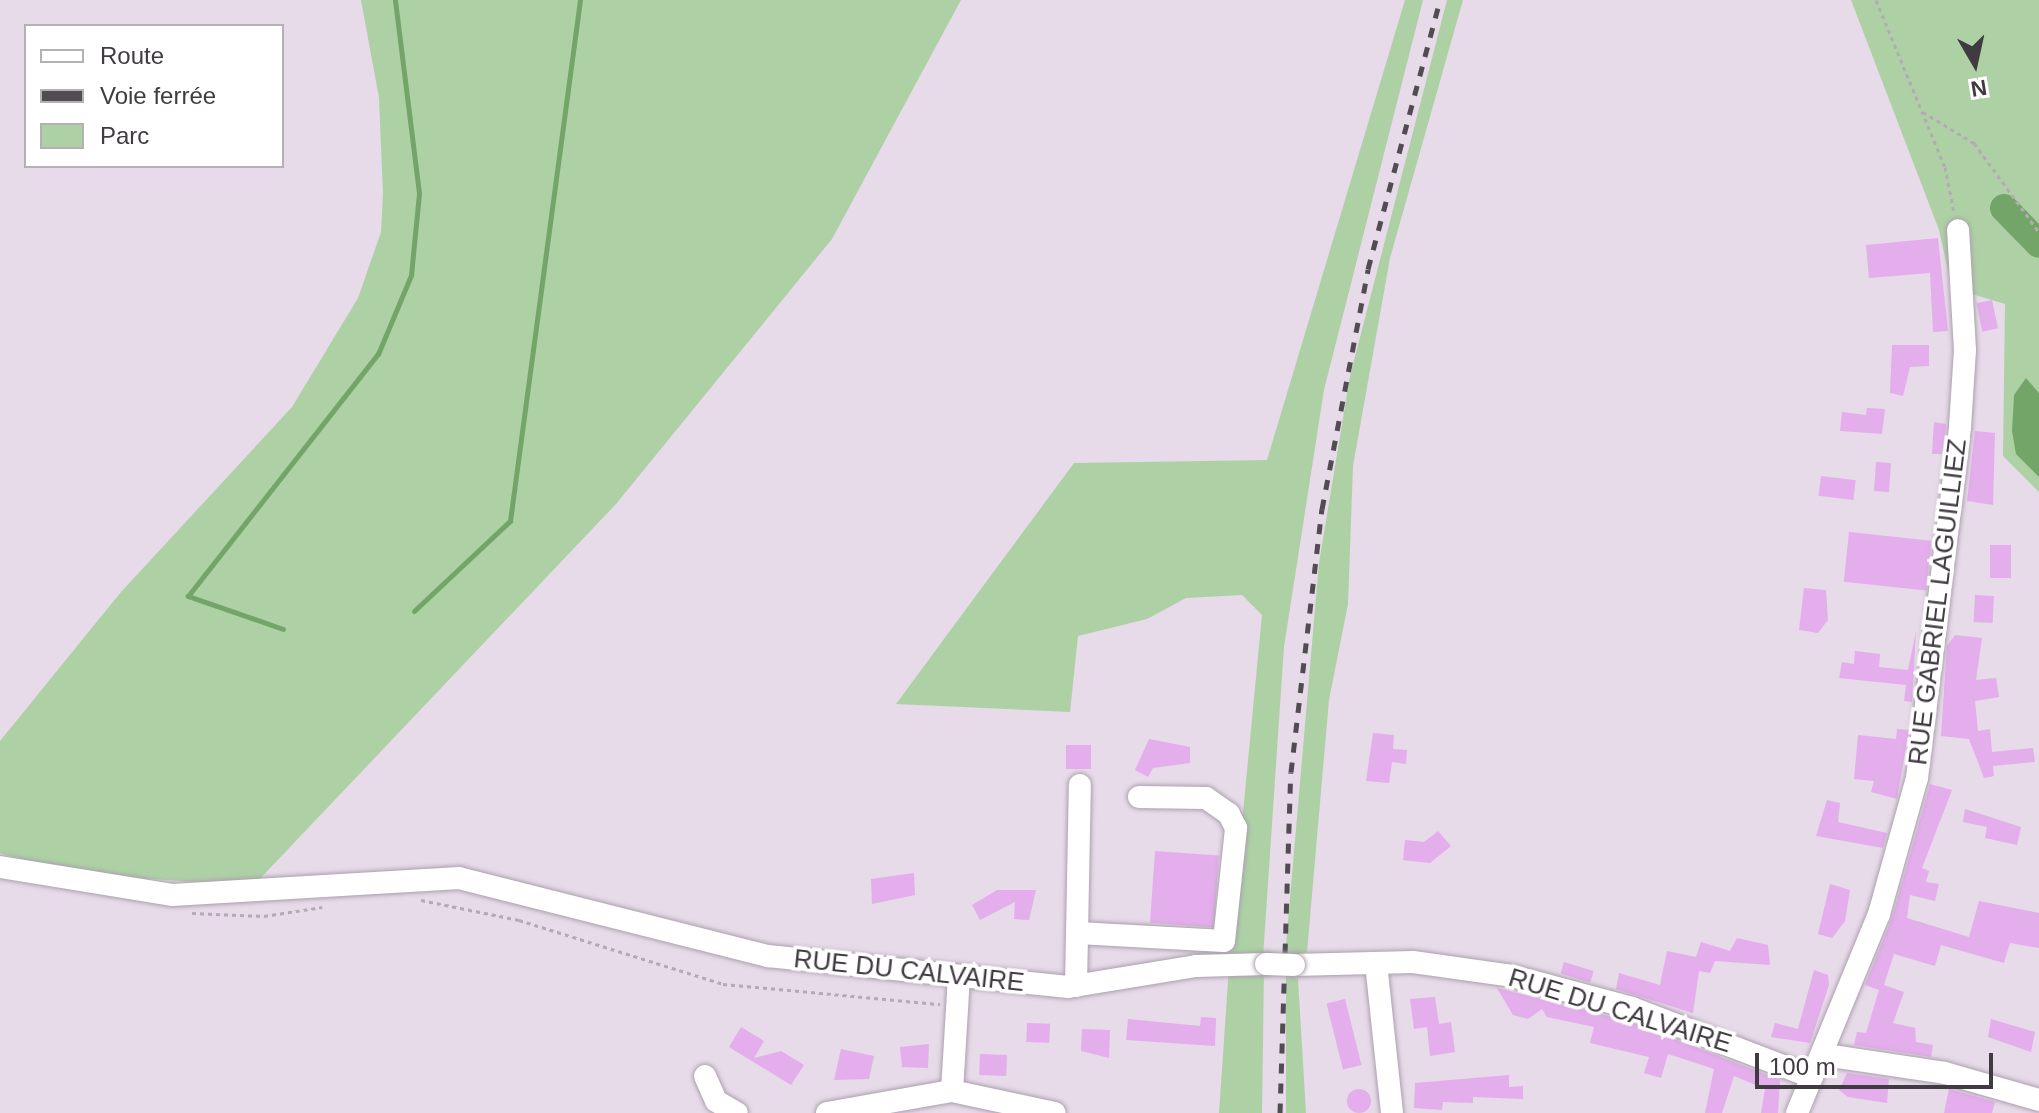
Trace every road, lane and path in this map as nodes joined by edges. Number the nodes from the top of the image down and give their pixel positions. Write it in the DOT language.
graph roads {
  1 [pos="1876,0"];
  2 [pos="1920,110"];
  3 [pos="1958,230"];
  4 [pos="2039,232"];
  5 [pos="1080,785"];
  6 [pos="1139,797"];
  7 [pos="0,867"];
  8 [pos="189,895"];
  9 [pos="407,899"];
  10 [pos="336,905"];
  11 [pos="1078,933"];
  12 [pos="1376,963"];
  13 [pos="959,978"];
  14 [pos="1076,986"];
  15 [pos="956,1006"];
  16 [pos="1825,1055"];
  17 [pos="705,1076"];
  18 [pos="1812,1077"];
  19 [pos="952,1091"];
  20 [pos="2039,1100"];
  21 [pos="737,1113"];
  22 [pos="827,1113"];
  23 [pos="1055,1113"];
  24 [pos="1392,1113"];
  25 [pos="1797,1113"];
  1 -- 2 [label="path"];
  2 -- 3 [label="path"];
  2 -- 4 [label="path"];
  3 -- 16 [label="street, RUE GABRIEL LAGUILLIEZ"];
  5 -- 11 [label="street"];
  6 -- 11 [label="street"];
  7 -- 8 [label="street, RUE DU CALVAIRE"];
  8 -- 10 [label="path"];
  8 -- 13 [label="street, RUE DU CALVAIRE"];
  9 -- 15 [label="path"];
  11 -- 14 [label="street"];
  12 -- 14 [label="street, RUE DU CALVAIRE, bridge"];
  12 -- 18 [label="street, RUE DU CALVAIRE"];
  12 -- 24 [label="street"];
  13 -- 14 [label="street, RUE DU CALVAIRE"];
  13 -- 15 [label="street"];
  15 -- 19 [label="street"];
  16 -- 18 [label="street, RUE GABRIEL LAGUILLIEZ"];
  16 -- 20 [label="street"];
  17 -- 21 [label="street"];
  18 -- 25 [label="street, RUE GABRIEL LAGUILLIEZ"];
  19 -- 22 [label="street"];
  19 -- 23 [label="street"];
}
